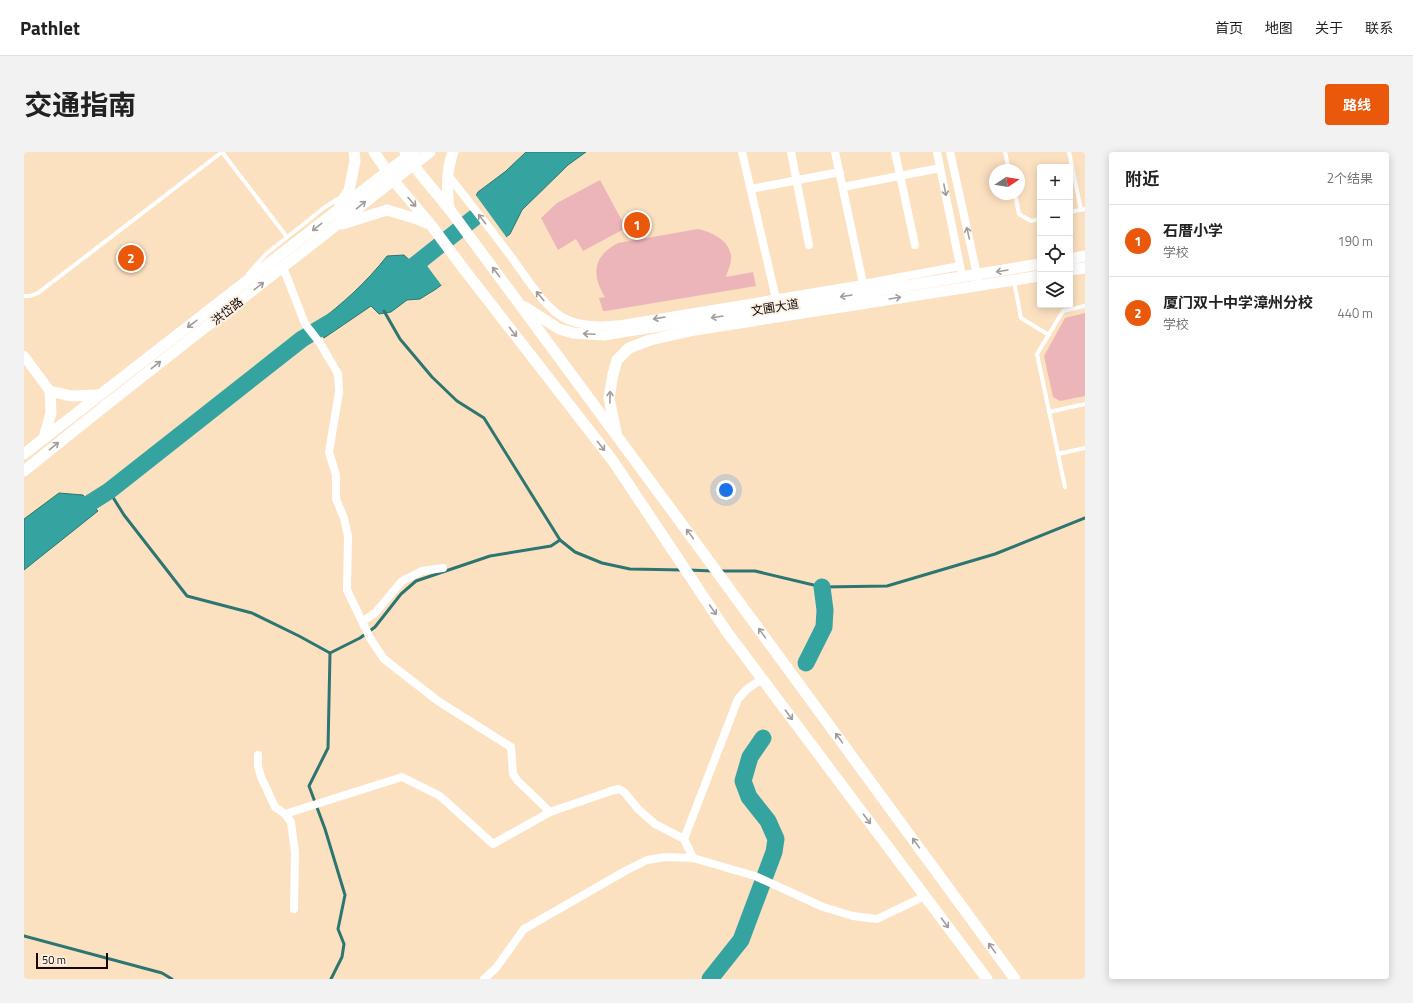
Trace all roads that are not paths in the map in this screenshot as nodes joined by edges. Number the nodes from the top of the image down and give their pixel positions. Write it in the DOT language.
graph roads {
  1 [pos="222,152"];
  2 [pos="354,152"];
  3 [pos="374,152"];
  4 [pos="430,152"];
  5 [pos="461,152"];
  6 [pos="742,152"];
  7 [pos="791,152"];
  8 [pos="835,152"];
  9 [pos="895,152"];
  10 [pos="937,152"];
  11 [pos="950,152"];
  12 [pos="1005,152"];
  13 [pos="1069,152"];
  14 [pos="410,156"];
  15 [pos="451,156"];
  16 [pos="1008,164"];
  17 [pos="940,168"];
  18 [pos="840,172"];
  19 [pos="390,175"];
  20 [pos="448,175"];
  21 [pos="900,176"];
  22 [pos="797,181"];
  23 [pos="843,187"];
  24 [pos="750,189"];
  25 [pos="350,191"];
  26 [pos="1016,200"];
  27 [pos="450,210"];
  28 [pos="1083,210"];
  29 [pos="1073,212"];
  30 [pos="1037,220"];
  31 [pos="333,221"];
  32 [pos="432,225"];
  33 [pos="287,237"];
  34 [pos="809,245"];
  35 [pos="915,245"];
  36 [pos="1085,256"];
  37 [pos="1073,258"];
  38 [pos="1037,265"];
  39 [pos="283,267"];
  40 [pos="1085,268"];
  41 [pos="1073,270"];
  42 [pos="1037,276"];
  43 [pos="962,277"];
  44 [pos="978,280"];
  45 [pos="1014,280"];
  46 [pos="864,289"];
  47 [pos="237,290"];
  48 [pos="24,296"];
  49 [pos="518,302"];
  50 [pos="1085,306"];
  51 [pos="778,307"];
  52 [pos="1048,335"];
  53 [pos="24,356"];
  54 [pos="50,390"];
  55 [pos="98,395"];
  56 [pos="1085,404"];
  57 [pos="1049,412"];
  58 [pos="616,435"];
  59 [pos="44,438"];
  60 [pos="1085,448"];
  61 [pos="24,454"];
  62 [pos="1058,454"];
  63 [pos="24,470"];
  64 [pos="1065,487"];
  65 [pos="443,568"];
  66 [pos="364,623"];
  67 [pos="762,679"];
  68 [pos="258,755"];
  69 [pos="550,812"];
  70 [pos="285,814"];
  71 [pos="684,839"];
  72 [pos="693,858"];
  73 [pos="925,896"];
  74 [pos="294,910"];
  75 [pos="484,979"];
  76 [pos="987,979"];
  77 [pos="1015,979"];
  1 -- 33 [label="lane"];
  1 -- 48 [label="lane"];
  2 -- 25 [label="main road"];
  3 -- 19 [label="main road"];
  4 -- 14 [label="main road"];
  5 -- 15 [label="street"];
  6 -- 24 [label="street"];
  7 -- 22 [label="street"];
  8 -- 18 [label="street"];
  9 -- 21 [label="street"];
  10 -- 17 [label="street"];
  44 -- 11 [label="street, one-way"];
  12 -- 16 [label="lane"];
  13 -- 28 [label="lane"];
  14 -- 19 [label="main road"];
  14 -- 27 [label="main road"];
  15 -- 20 [label="main road"];
  17 -- 21 [label="street"];
  17 -- 43 [label="street, one-way"];
  18 -- 22 [label="street"];
  18 -- 23 [label="street"];
  19 -- 31 [label="main road"];
  19 -- 32 [label="main road, one-way"];
  20 -- 27 [label="main road"];
  51 -- 20 [label="street, one-way"];
  21 -- 23 [label="street"];
  21 -- 35 [label="street"];
  22 -- 24 [label="street"];
  22 -- 34 [label="street"];
  23 -- 46 [label="street"];
  24 -- 51 [label="street"];
  25 -- 31 [label="main road"];
  25 -- 33 [label="lane"];
  26 -- 30 [label="lane"];
  49 -- 27 [label="main road, one-way"];
  28 -- 29 [label="lane"];
  31 -- 32 [label="main road"];
  31 -- 39 [label="main road, 洪岱路"];
  31 -- 47 [label="main road, one-way"];
  32 -- 67 [label="main road, one-way"];
  33 -- 47 [label="lane"];
  36 -- 37 [label="main road"];
  38 -- 44 [label="main road, 文圃大道, one-way"];
  63 -- 39 [label="main road, 洪岱路, one-way"];
  39 -- 66 [label="street"];
  40 -- 41 [label="main road"];
  42 -- 45 [label="main road, 文圃大道"];
  43 -- 44 [label="main road, 文圃大道"];
  43 -- 46 [label="main road, 文圃大道"];
  51 -- 43 [label="main road, 文圃大道, one-way"];
  44 -- 45 [label="main road, 文圃大道"];
  45 -- 52 [label="lane"];
  46 -- 51 [label="main road, 文圃大道, one-way"];
  47 -- 55 [label="main road, one-way"];
  51 -- 49 [label="main road, 文圃大道, one-way"];
  49 -- 58 [label="main road"];
  50 -- 52 [label="lane"];
  58 -- 51 [label="main road, 文圃大道, one-way"];
  52 -- 57 [label="lane"];
  53 -- 54 [label="street"];
  54 -- 55 [label="main road"];
  54 -- 59 [label="main road"];
  55 -- 59 [label="main road"];
  56 -- 57 [label="lane"];
  57 -- 62 [label="lane"];
  77 -- 58 [label="main road, one-way"];
  59 -- 61 [label="main road"];
  60 -- 62 [label="lane"];
  62 -- 64 [label="lane"];
  65 -- 66 [label="street"];
  66 -- 69 [label="street"];
  67 -- 71 [label="street"];
  67 -- 73 [label="main road, one-way"];
  68 -- 70 [label="street"];
  69 -- 70 [label="street"];
  69 -- 71 [label="street"];
  70 -- 74 [label="street"];
  71 -- 72 [label="street"];
  72 -- 73 [label="street"];
  72 -- 75 [label="street"];
  73 -- 76 [label="main road, one-way"];
}
